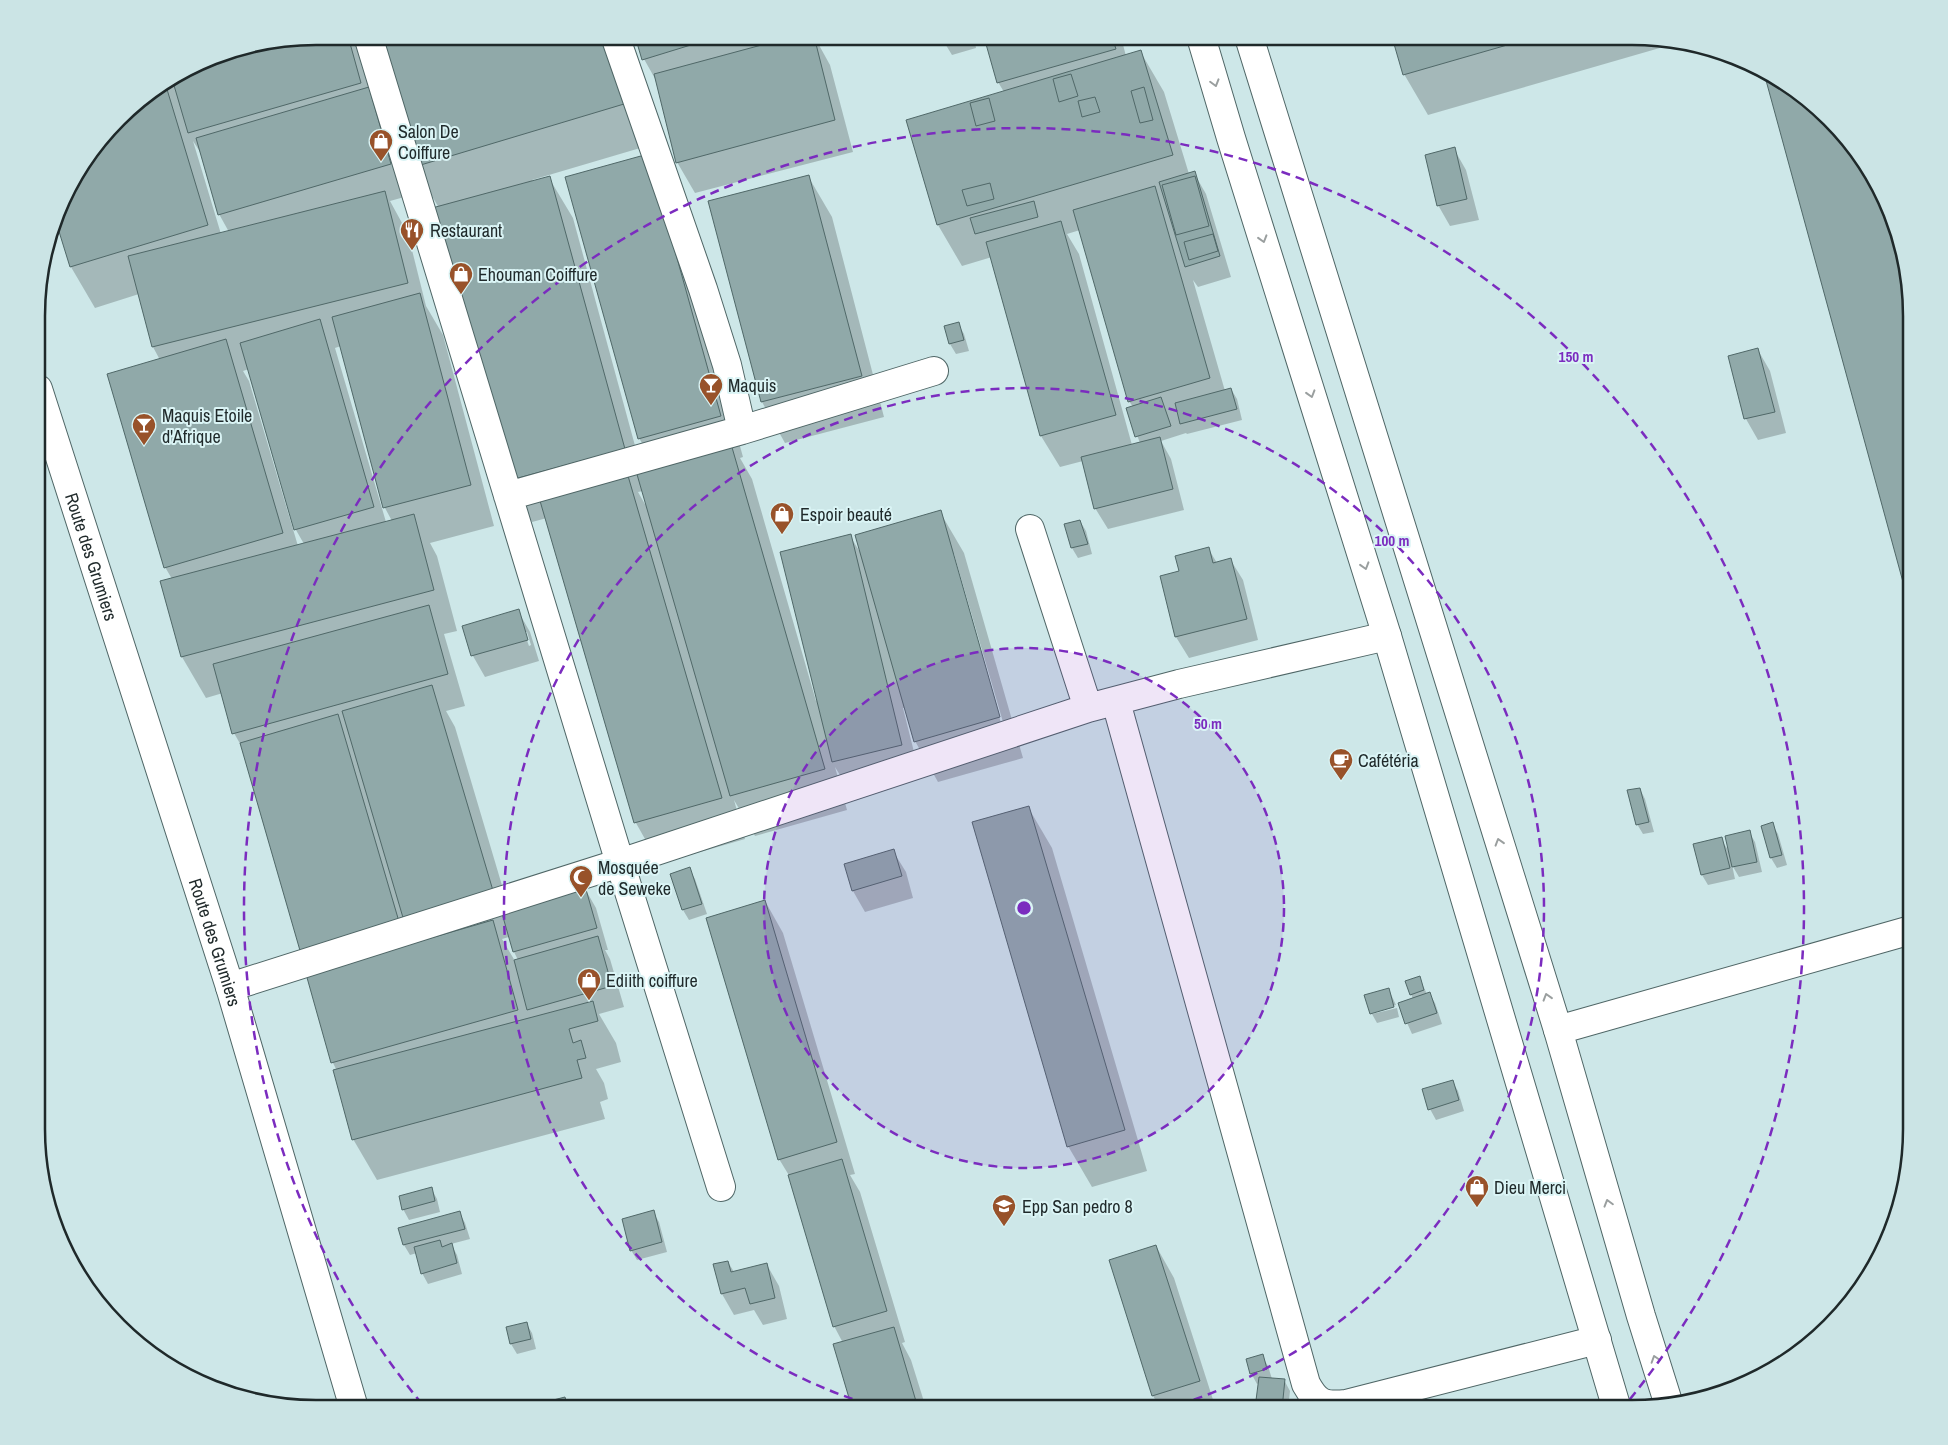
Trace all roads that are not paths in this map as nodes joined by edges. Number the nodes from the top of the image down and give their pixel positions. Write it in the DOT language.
graph roads {
  1 [pos="371,45"];
  2 [pos="618,45"];
  3 [pos="1203,45"];
  4 [pos="1251,45"];
  5 [pos="934,371"];
  6 [pos="45,410"];
  7 [pos="742,430"];
  8 [pos="45,433"];
  9 [pos="68,480"];
  10 [pos="508,496"];
  11 [pos="1030,529"];
  12 [pos="1387,636"];
  13 [pos="1116,702"];
  14 [pos="1088,708"];
  15 [pos="620,863"];
  16 [pos="1903,932"];
  17 [pos="230,987"];
  18 [pos="1558,1030"];
  19 [pos="721,1187"];
  20 [pos="1596,1340"];
  21 [pos="1668,1398"];
  22 [pos="352,1400"];
  23 [pos="1316,1400"];
  24 [pos="1362,1400"];
  25 [pos="1614,1400"];
  1 -- 10 [label="street"];
  2 -- 7 [label="street"];
  3 -- 12 [label="street, one-way"];
  18 -- 4 [label="street, one-way"];
  5 -- 7 [label="street"];
  6 -- 9 [label="street"];
  7 -- 10 [label="street"];
  8 -- 9 [label="street"];
  9 -- 17 [label="street, Route des Grumiers"];
  10 -- 15 [label="street"];
  11 -- 14 [label="street"];
  12 -- 13 [label="street"];
  12 -- 20 [label="street"];
  13 -- 14 [label="street"];
  13 -- 23 [label="street"];
  14 -- 15 [label="street"];
  15 -- 17 [label="street"];
  15 -- 19 [label="street"];
  16 -- 18 [label="street"];
  17 -- 22 [label="street, Route des Grumiers"];
  21 -- 18 [label="street, one-way"];
  20 -- 24 [label="street"];
  20 -- 25 [label="street"];
}
